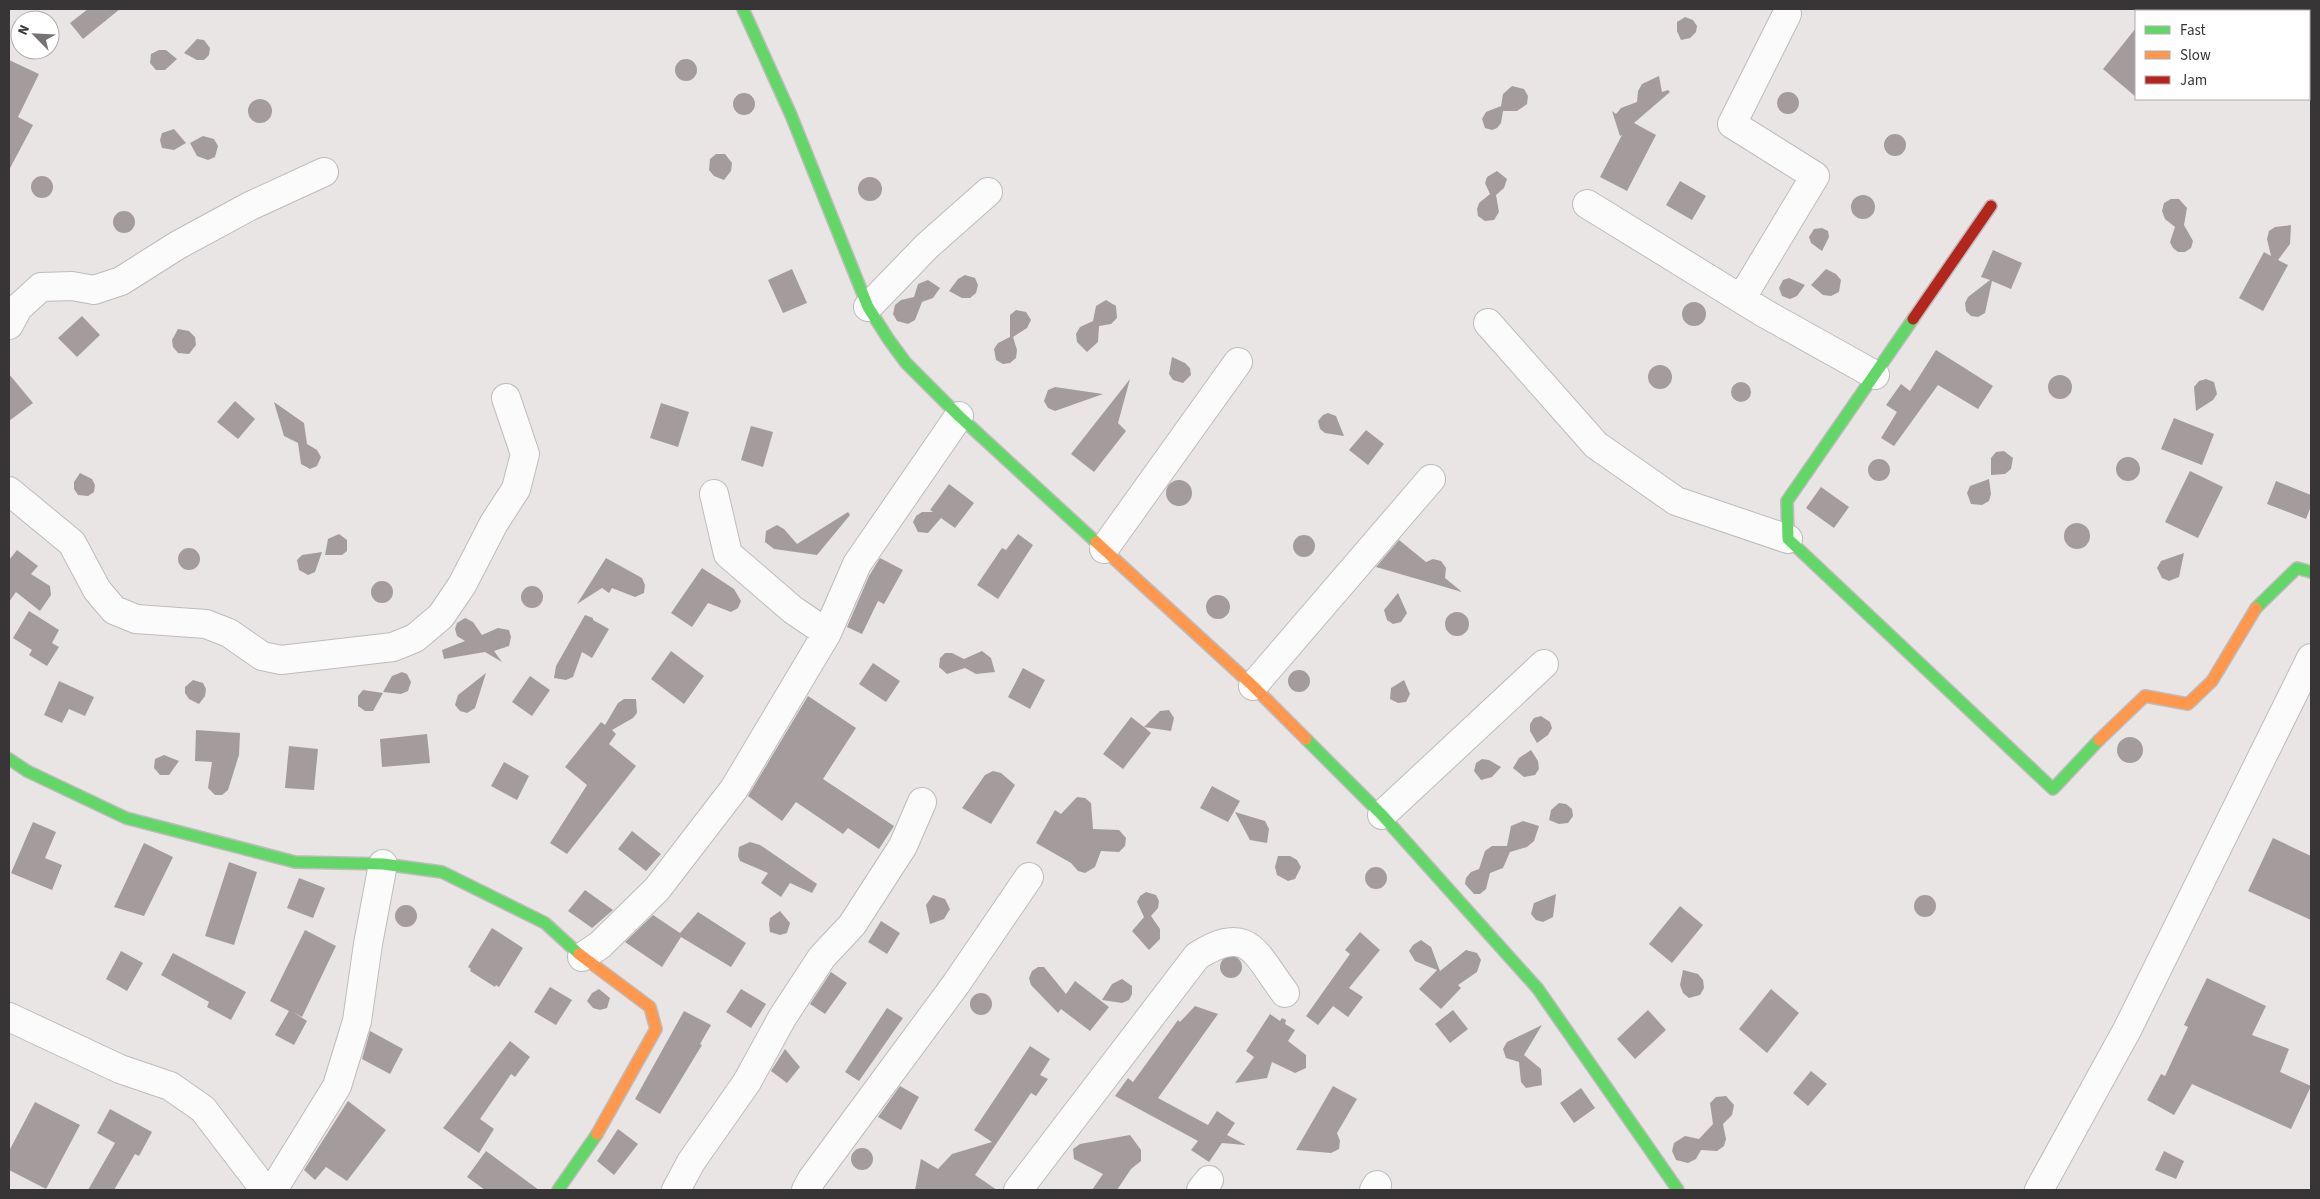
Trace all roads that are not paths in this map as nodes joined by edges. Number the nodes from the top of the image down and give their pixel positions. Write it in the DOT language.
graph roads {
  1 [pos="743,9"];
  2 [pos="1786,14"];
  3 [pos="324,172"];
  4 [pos="988,192"];
  5 [pos="1587,204"];
  6 [pos="1991,206"];
  7 [pos="1741,299"];
  8 [pos="868,307"];
  9 [pos="1488,323"];
  10 [pos="9,325"];
  11 [pos="1238,362"];
  12 [pos="1875,375"];
  13 [pos="506,398"];
  14 [pos="958,416"];
  15 [pos="1431,479"];
  16 [pos="9,491"];
  17 [pos="714,494"];
  18 [pos="1788,540"];
  19 [pos="1104,549"];
  20 [pos="2311,572"];
  21 [pos="826,633"];
  22 [pos="2311,658"];
  23 [pos="1544,664"];
  24 [pos="1253,686"];
  25 [pos="9,758"];
  26 [pos="922,802"];
  27 [pos="1382,815"];
  28 [pos="383,864"];
  29 [pos="1029,877"];
  30 [pos="582,957"];
  31 [pos="1285,992"];
  32 [pos="9,1017"];
  33 [pos="265,1190"];
  34 [pos="273,1190"];
  35 [pos="558,1190"];
  36 [pos="676,1190"];
  37 [pos="806,1190"];
  38 [pos="1018,1190"];
  39 [pos="1678,1190"];
  40 [pos="2039,1190"];
  1 -- 8 [label="street"];
  2 -- 7 [label="street"];
  3 -- 10 [label="street"];
  4 -- 8 [label="street"];
  5 -- 7 [label="street"];
  6 -- 12 [label="street"];
  7 -- 12 [label="street"];
  8 -- 14 [label="street"];
  9 -- 18 [label="street"];
  11 -- 19 [label="street"];
  12 -- 18 [label="street"];
  13 -- 16 [label="street"];
  14 -- 19 [label="street"];
  14 -- 21 [label="street"];
  15 -- 24 [label="street"];
  17 -- 21 [label="street"];
  18 -- 20 [label="street"];
  19 -- 24 [label="street"];
  21 -- 30 [label="street"];
  22 -- 40 [label="street"];
  23 -- 27 [label="street"];
  24 -- 27 [label="street"];
  25 -- 28 [label="street"];
  26 -- 36 [label="street"];
  27 -- 39 [label="street"];
  28 -- 30 [label="street"];
  28 -- 34 [label="street"];
  29 -- 37 [label="street"];
  30 -- 35 [label="street"];
  31 -- 38 [label="street"];
  32 -- 33 [label="street"];
}
